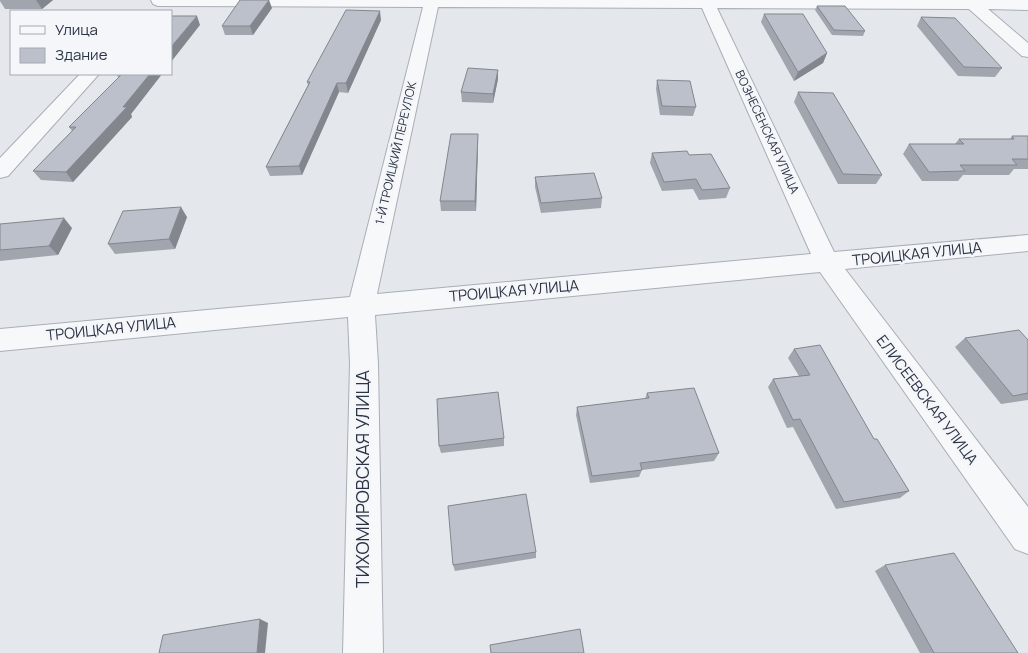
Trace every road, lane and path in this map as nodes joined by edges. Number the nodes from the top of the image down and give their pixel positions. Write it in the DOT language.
graph roads {
  1 [pos="432,2"];
  2 [pos="707,2"];
  3 [pos="155,4"];
  4 [pos="972,4"];
  5 [pos="1028,5"];
  6 [pos="1028,52"];
  7 [pos="89,75"];
  8 [pos="0,171"];
  9 [pos="1028,243"];
  10 [pos="827,263"];
  11 [pos="361,305"];
  12 [pos="0,340"];
  13 [pos="1028,536"];
  14 [pos="362,653"];
  1 -- 2 [label="street"];
  1 -- 3 [label="street"];
  1 -- 11 [label="street, 1-Й ТРОИЦКИЙ ПЕРЕУЛОК"];
  2 -- 4 [label="street"];
  2 -- 10 [label="street, ВОЗНЕСЕНСКАЯ УЛИЦА"];
  4 -- 5 [label="street"];
  4 -- 6 [label="street"];
  7 -- 8 [label="street"];
  9 -- 10 [label="street, ТРОИЦКАЯ УЛИЦА"];
  10 -- 11 [label="street, ТРОИЦКАЯ УЛИЦА"];
  10 -- 13 [label="street, ЕЛИСЕЕВСКАЯ УЛИЦА"];
  11 -- 12 [label="street, ТРОИЦКАЯ УЛИЦА"];
  11 -- 14 [label="street, ТИХОМИРОВСКАЯ УЛИЦА"];
}
